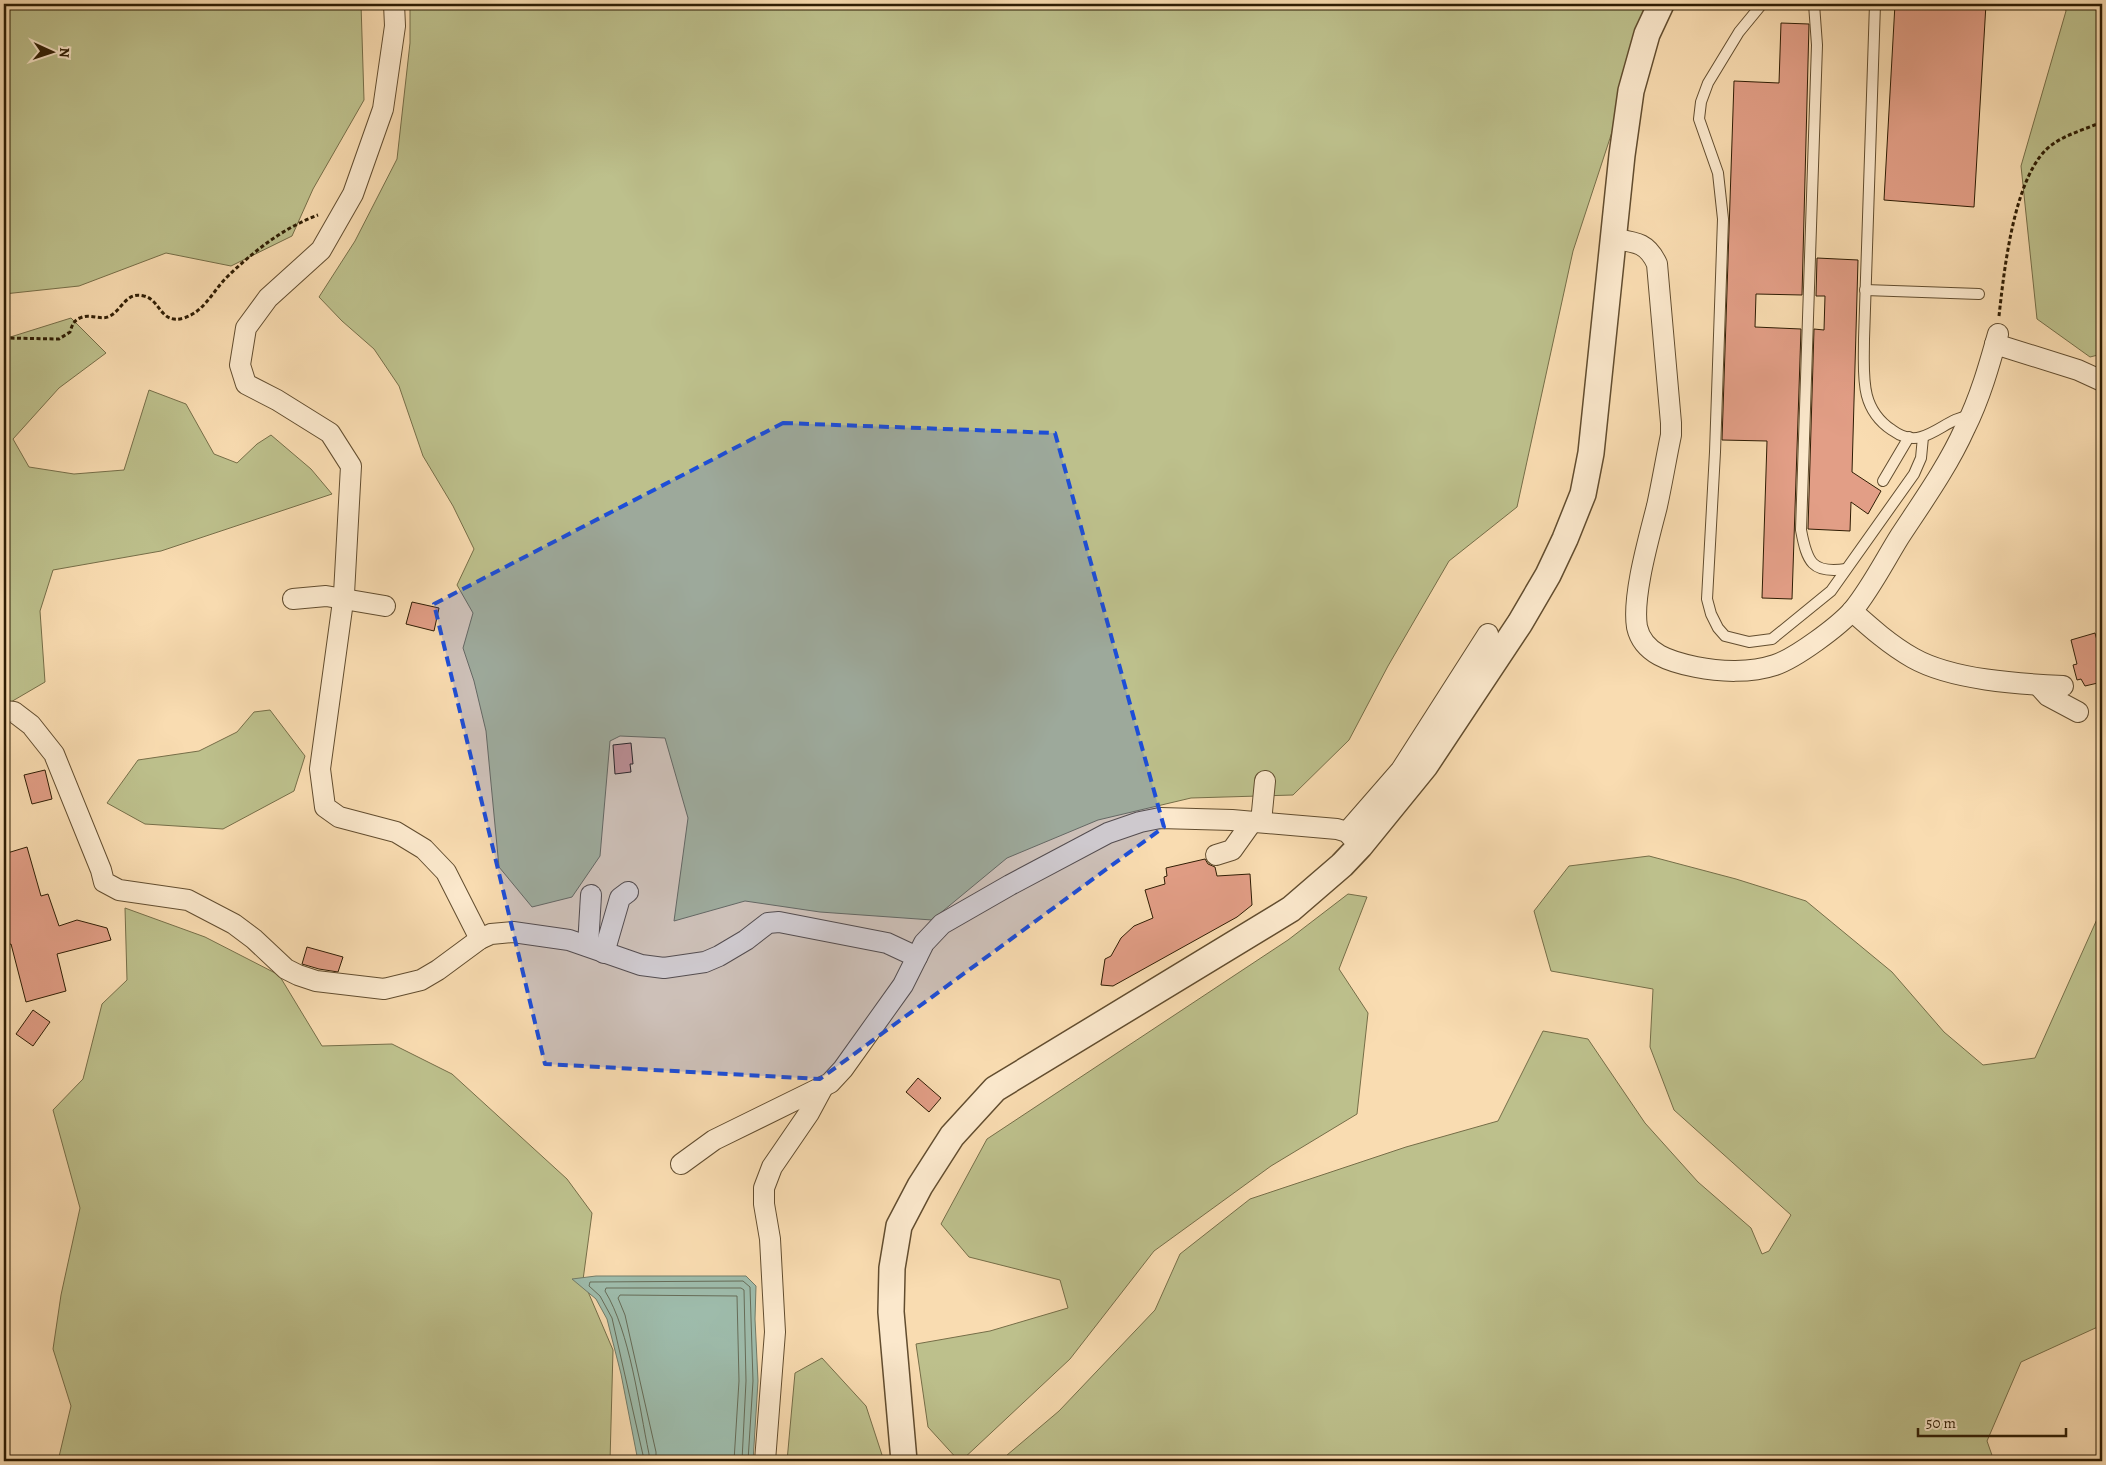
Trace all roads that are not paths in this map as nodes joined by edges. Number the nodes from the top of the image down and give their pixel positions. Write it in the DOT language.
graph roads {
  1 [pos="394,4"];
  2 [pos="1661,4"];
  3 [pos="1762,4"];
  4 [pos="1814,4"];
  5 [pos="1875,4"];
  6 [pos="1613,239"];
  7 [pos="1865,290"];
  8 [pos="1979,294"];
  9 [pos="2102,381"];
  10 [pos="1970,416"];
  11 [pos="1909,437"];
  12 [pos="1923,437"];
  13 [pos="1883,481"];
  14 [pos="1846,570"];
  15 [pos="344,598"];
  16 [pos="293,599"];
  17 [pos="386,606"];
  18 [pos="1852,611"];
  19 [pos="1488,634"];
  20 [pos="2038,685"];
  21 [pos="2063,686"];
  22 [pos="4,711"];
  23 [pos="2078,712"];
  24 [pos="1265,781"];
  25 [pos="1256,822"];
  26 [pos="1354,839"];
  27 [pos="1216,855"];
  28 [pos="628,892"];
  29 [pos="591,895"];
  30 [pos="480,939"];
  31 [pos="596,949"];
  32 [pos="917,957"];
  33 [pos="823,1088"];
  34 [pos="681,1164"];
  35 [pos="765,1461"];
  36 [pos="904,1461"];
  1 -- 15 [label="street"];
  2 -- 6 [label="street"];
  3 -- 14 [label="lane"];
  4 -- 14 [label="lane"];
  5 -- 7 [label="lane"];
  6 -- 18 [label="street"];
  6 -- 26 [label="street"];
  7 -- 8 [label="lane"];
  7 -- 11 [label="lane"];
  9 -- 10 [label="street"];
  10 -- 12 [label="lane"];
  10 -- 18 [label="street"];
  11 -- 12 [label="lane"];
  11 -- 13 [label="lane"];
  12 -- 14 [label="lane"];
  15 -- 16 [label="street"];
  15 -- 17 [label="street"];
  15 -- 30 [label="street"];
  18 -- 20 [label="street"];
  19 -- 26 [label="street"];
  20 -- 21 [label="street"];
  20 -- 23 [label="street"];
  22 -- 30 [label="street"];
  24 -- 25 [label="street"];
  25 -- 26 [label="street"];
  25 -- 27 [label="street"];
  25 -- 32 [label="street"];
  26 -- 36 [label="street"];
  28 -- 31 [label="street"];
  29 -- 31 [label="street"];
  30 -- 31 [label="street"];
  31 -- 32 [label="street"];
  32 -- 33 [label="street"];
  33 -- 34 [label="street"];
  33 -- 35 [label="street"];
}
